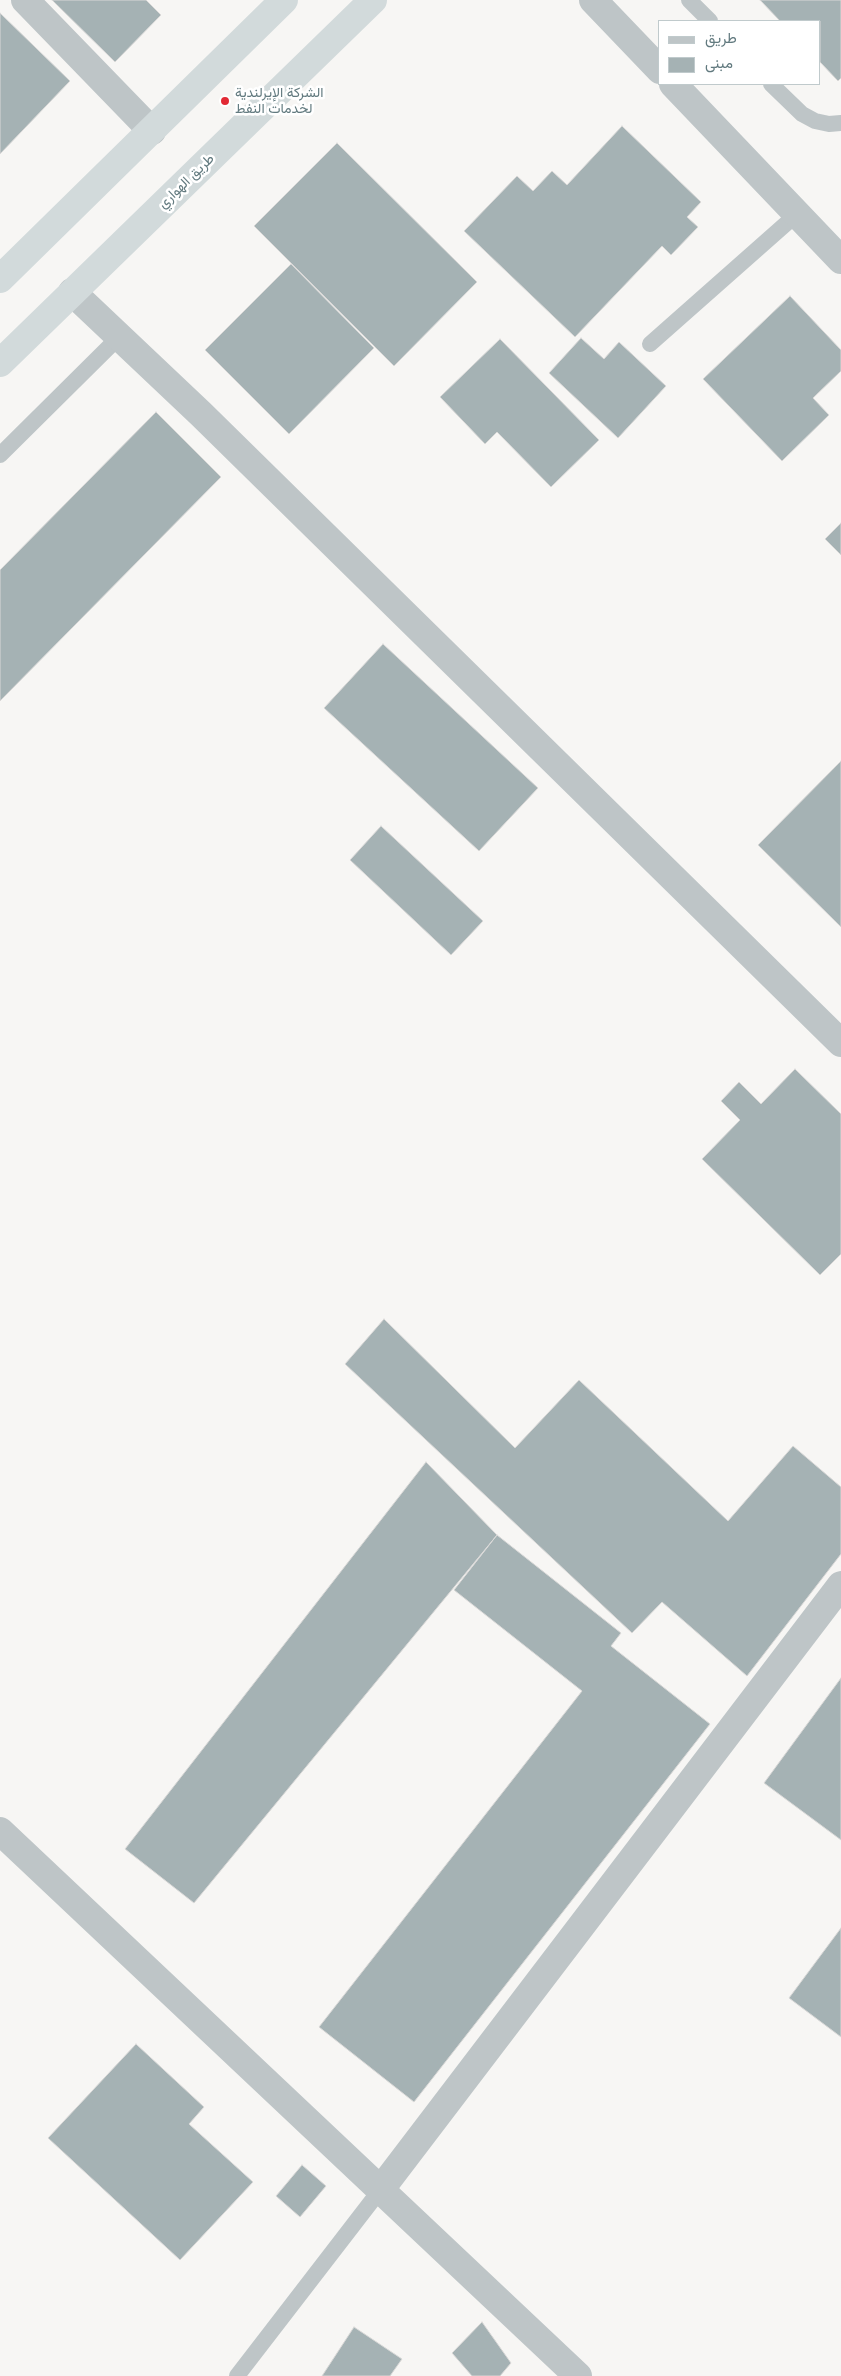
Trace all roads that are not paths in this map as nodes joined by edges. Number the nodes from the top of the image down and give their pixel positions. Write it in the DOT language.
graph roads {
  1 [pos="25,0"];
  2 [pos="284,0"];
  3 [pos="373,0"];
  4 [pos="593,0"];
  5 [pos="689,0"];
  6 [pos="709,20"];
  7 [pos="658,68"];
  8 [pos="674,85"];
  9 [pos="772,85"];
  10 [pos="841,123"];
  11 [pos="152,130"];
  12 [pos="796,214"];
  13 [pos="841,260"];
  14 [pos="0,279"];
  15 [pos="72,292"];
  16 [pos="119,337"];
  17 [pos="650,344"];
  18 [pos="0,363"];
  19 [pos="0,455"];
  20 [pos="841,1043"];
  21 [pos="841,1585"];
  22 [pos="0,1831"];
  23 [pos="381,2189"];
  24 [pos="237,2376"];
  25 [pos="578,2376"];
  1 -- 11 [label="street"];
  2 -- 11 [label="highway"];
  3 -- 15 [label="highway, طريق الهواري"];
  4 -- 7 [label="street"];
  5 -- 6 [label="lane"];
  8 -- 12 [label="street"];
  9 -- 10 [label="lane"];
  11 -- 14 [label="highway"];
  12 -- 13 [label="street"];
  12 -- 17 [label="lane"];
  15 -- 16 [label="street"];
  15 -- 18 [label="highway, طريق الهواري"];
  16 -- 19 [label="lane"];
  16 -- 20 [label="street"];
  21 -- 23 [label="street"];
  22 -- 23 [label="street"];
  23 -- 24 [label="lane"];
  23 -- 25 [label="street"];
}
